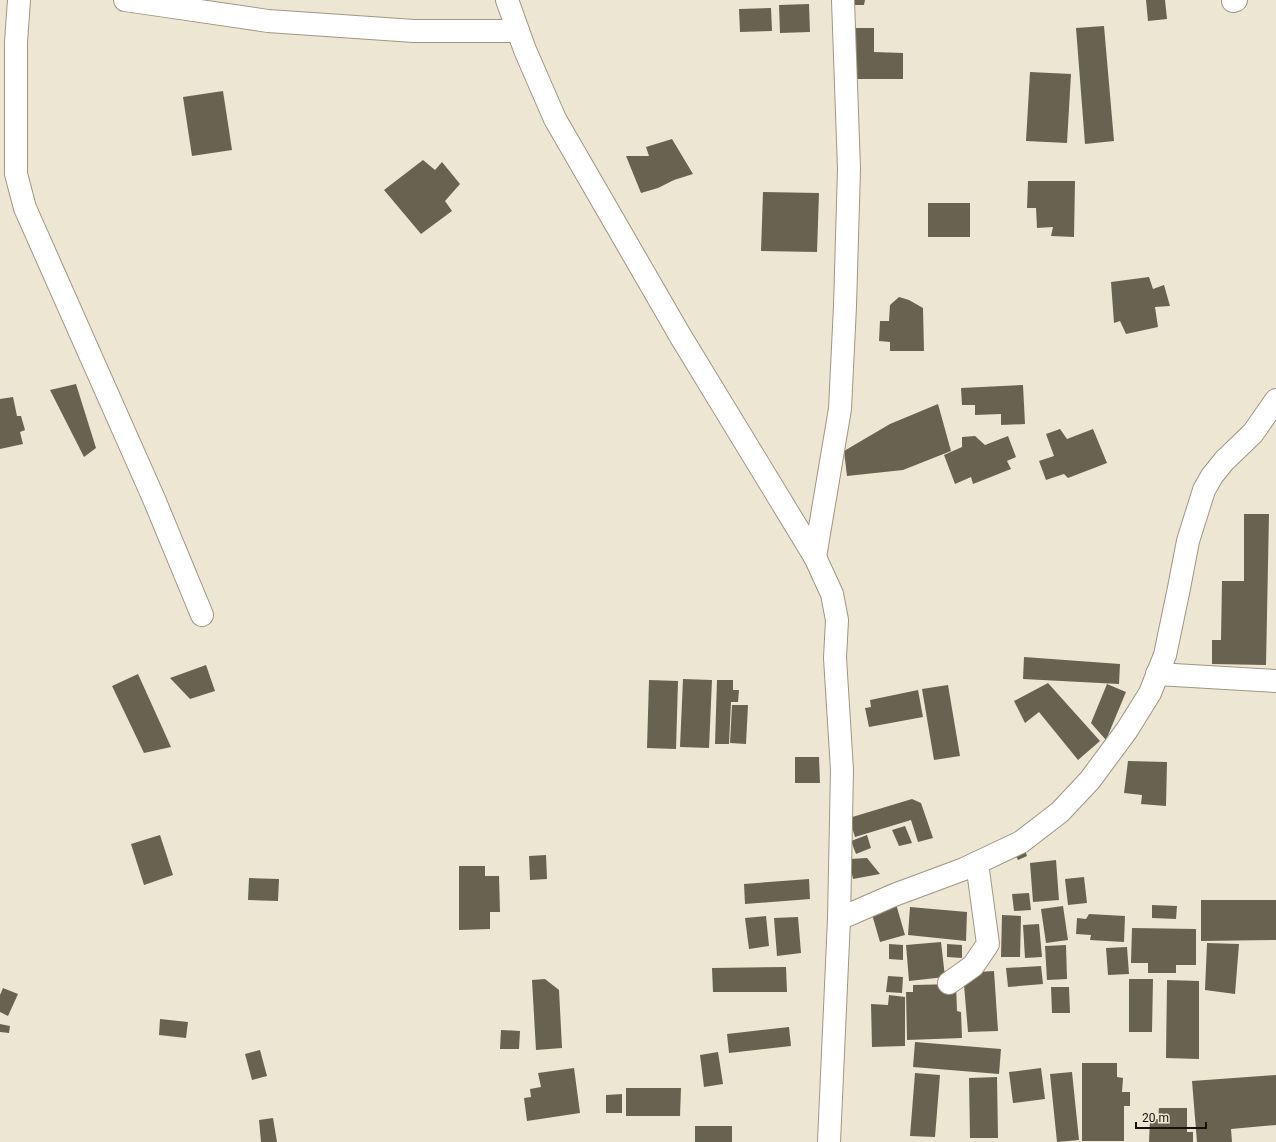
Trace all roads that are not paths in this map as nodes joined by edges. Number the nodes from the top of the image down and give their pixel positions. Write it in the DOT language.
graph roads {
  1 [pos="19,0"];
  2 [pos="125,0"];
  3 [pos="507,0"];
  4 [pos="843,0"];
  5 [pos="518,31"];
  6 [pos="1276,400"];
  7 [pos="816,557"];
  8 [pos="202,615"];
  9 [pos="1157,674"];
  10 [pos="1276,681"];
  11 [pos="977,863"];
  12 [pos="839,919"];
  13 [pos="949,983"];
  14 [pos="828,1142"];
  1 -- 8 [label="street"];
  2 -- 5 [label="street"];
  3 -- 5 [label="street"];
  4 -- 7 [label="street"];
  5 -- 7 [label="street"];
  6 -- 9 [label="street"];
  7 -- 12 [label="street"];
  9 -- 10 [label="street"];
  9 -- 11 [label="street"];
  11 -- 12 [label="street"];
  11 -- 13 [label="street"];
  12 -- 14 [label="street"];
}
